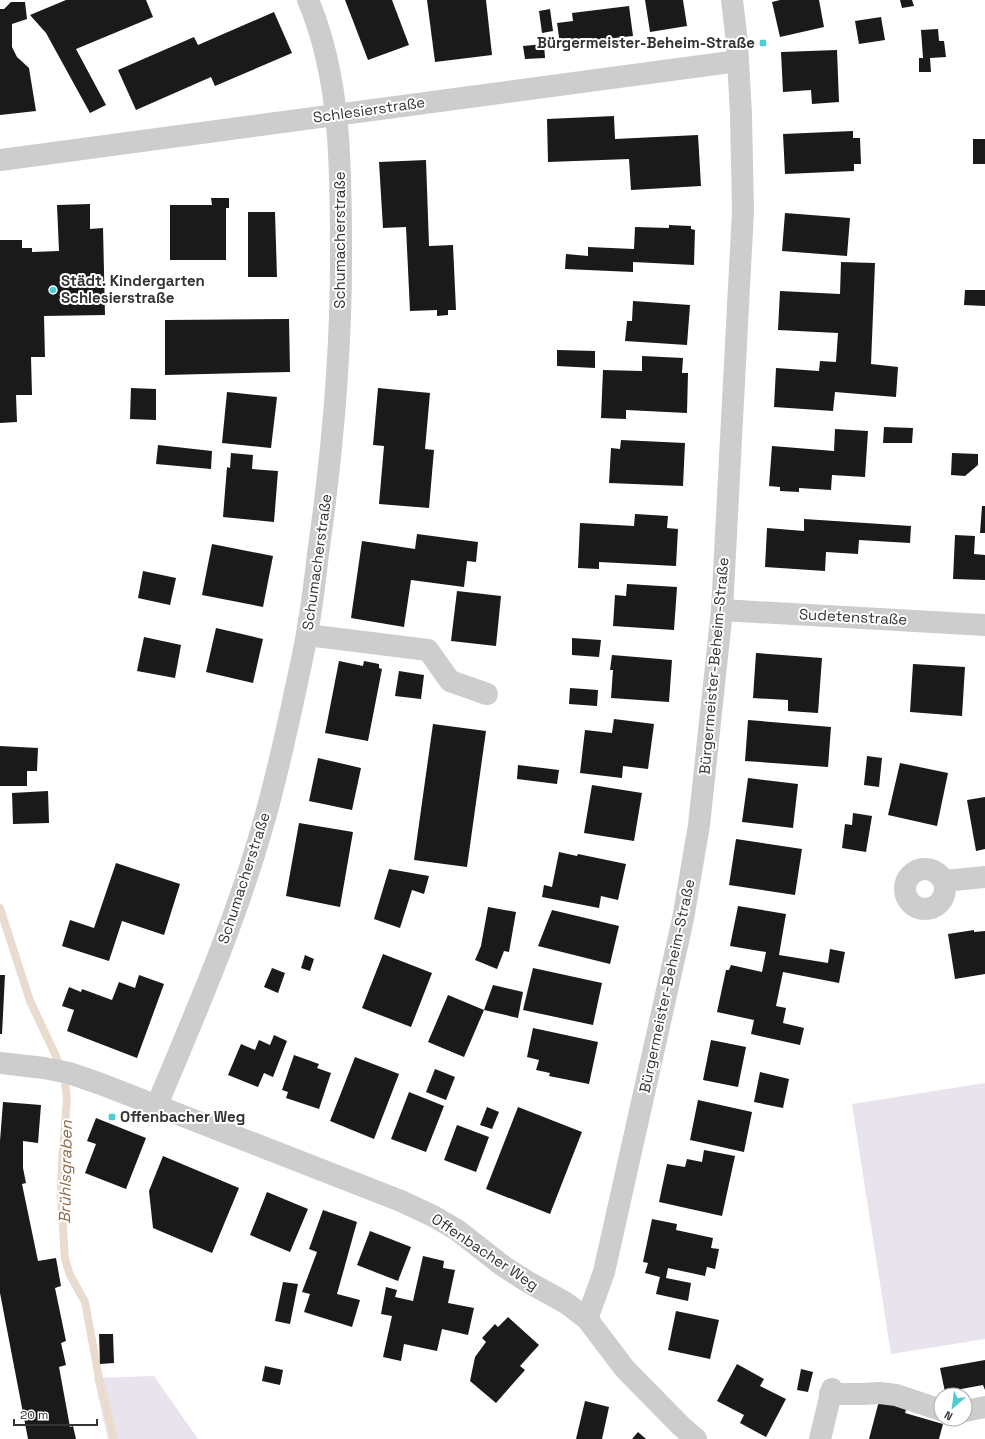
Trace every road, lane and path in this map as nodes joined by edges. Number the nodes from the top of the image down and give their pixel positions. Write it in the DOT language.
graph roads {
  1 [pos="308,0"];
  2 [pos="732,0"];
  3 [pos="738,61"];
  4 [pos="336,114"];
  5 [pos="0,160"];
  6 [pos="722,610"];
  7 [pos="985,624"];
  8 [pos="307,635"];
  9 [pos="487,694"];
  10 [pos="985,877"];
  11 [pos="944,881"];
  12 [pos="6,1063"];
  13 [pos="157,1105"];
  14 [pos="587,1319"];
  15 [pos="933,1407"];
  16 [pos="985,1407"];
  17 [pos="973,1409"];
  18 [pos="696,1439"];
  19 [pos="820,1439"];
  1 -- 4 [label="street, Schumacherstraße"];
  2 -- 3 [label="street, Bürgermeister-Beheim-Straße"];
  3 -- 4 [label="street, Schlesierstraße"];
  3 -- 6 [label="street, Bürgermeister-Beheim-Straße"];
  4 -- 5 [label="street, Schlesierstraße"];
  4 -- 8 [label="street, Schumacherstraße"];
  6 -- 7 [label="street, Sudetenstraße"];
  6 -- 14 [label="street, Bürgermeister-Beheim-Straße"];
  8 -- 9 [label="street"];
  8 -- 13 [label="street, Schumacherstraße"];
  10 -- 11 [label="street"];
  12 -- 13 [label="street, Offenbacher Weg"];
  13 -- 14 [label="street, Offenbacher Weg"];
  14 -- 18 [label="street, Offenbacher Weg"];
  15 -- 19 [label="street"];
  16 -- 17 [label="street"];
}
